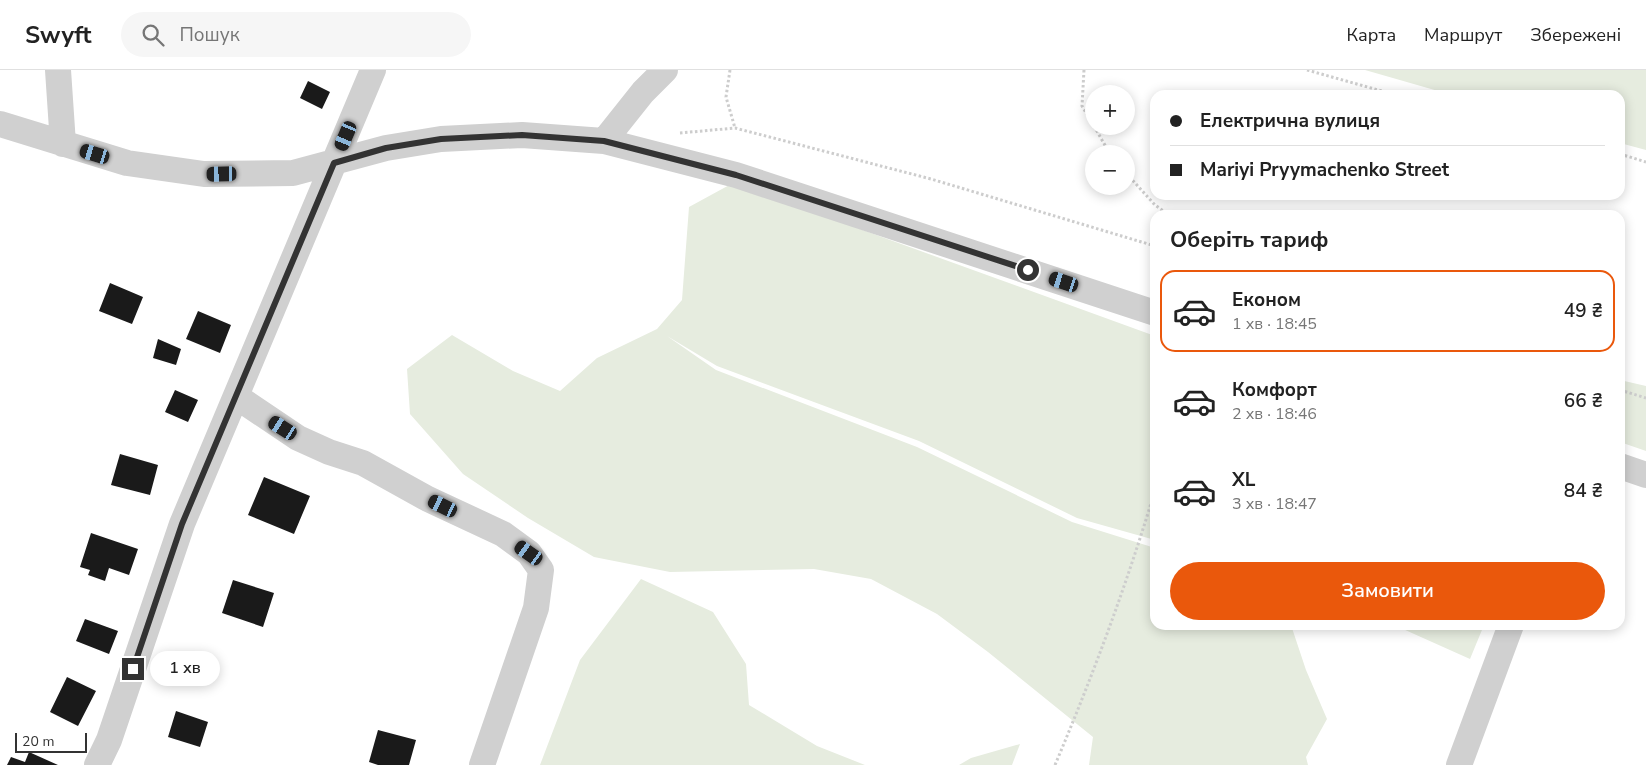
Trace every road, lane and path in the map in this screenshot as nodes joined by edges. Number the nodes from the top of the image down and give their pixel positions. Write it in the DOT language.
graph roads {
  1 [pos="58,70"];
  2 [pos="373,70"];
  3 [pos="665,70"];
  4 [pos="730,70"];
  5 [pos="1084,70"];
  6 [pos="1307,70"];
  7 [pos="1378,90"];
  8 [pos="1085,111"];
  9 [pos="0,124"];
  10 [pos="734,128"];
  11 [pos="678,134"];
  12 [pos="604,141"];
  13 [pos="63,144"];
  14 [pos="1625,156"];
  15 [pos="1646,162"];
  16 [pos="334,163"];
  17 [pos="1135,183"];
  18 [pos="1150,199"];
  19 [pos="1150,200"];
  20 [pos="1162,210"];
  21 [pos="1150,244"];
  22 [pos="1150,310"];
  23 [pos="1625,392"];
  24 [pos="237,397"];
  25 [pos="1646,398"];
  26 [pos="1625,468"];
  27 [pos="1646,475"];
  28 [pos="1150,507"];
  29 [pos="1509,630"];
  30 [pos="97,765"];
  31 [pos="482,765"];
  32 [pos="1055,765"];
  33 [pos="1459,765"];
  1 -- 13 [label="street"];
  2 -- 16 [label="street"];
  3 -- 12 [label="street"];
  4 -- 10 [label="path"];
  5 -- 8 [label="path"];
  6 -- 7 [label="path"];
  9 -- 13 [label="street"];
  10 -- 11 [label="path"];
  10 -- 21 [label="path"];
  12 -- 16 [label="street"];
  12 -- 22 [label="street"];
  13 -- 16 [label="street"];
  14 -- 15 [label="path"];
  16 -- 24 [label="street"];
  17 -- 18 [label="path"];
  19 -- 20 [label="path"];
  23 -- 25 [label="path"];
  24 -- 30 [label="street"];
  24 -- 31 [label="street"];
  26 -- 27 [label="street"];
  28 -- 32 [label="path"];
  29 -- 33 [label="street"];
}
